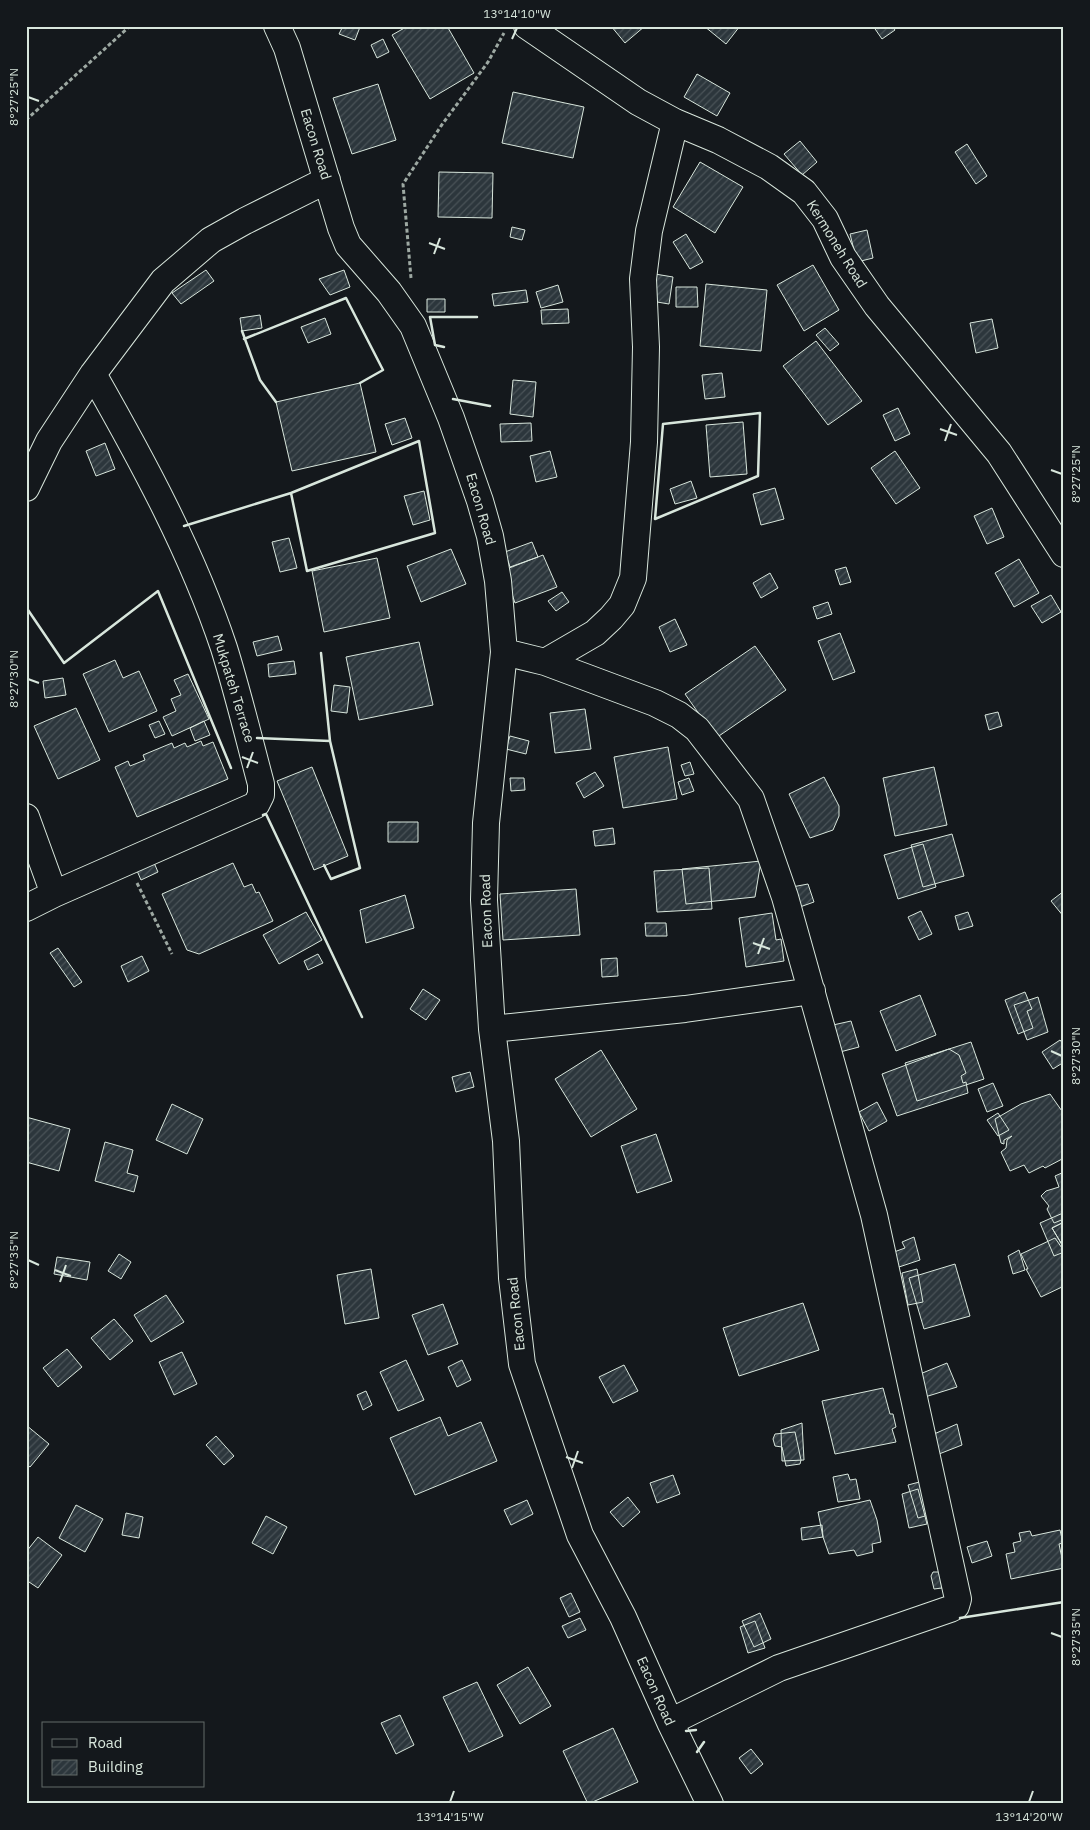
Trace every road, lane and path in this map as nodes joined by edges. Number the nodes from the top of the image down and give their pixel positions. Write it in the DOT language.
graph roads {
  1 [pos="130,26"];
  2 [pos="277,26"];
  3 [pos="508,26"];
  4 [pos="527,26"];
  5 [pos="26,120"];
  6 [pos="675,122"];
  7 [pos="327,180"];
  8 [pos="412,285"];
  9 [pos="93,374"];
  10 [pos="26,488"];
  11 [pos="1064,554"];
  12 [pos="504,652"];
  13 [pos="545,662"];
  14 [pos="26,817"];
  15 [pos="127,862"];
  16 [pos="54,894"];
  17 [pos="26,908"];
  18 [pos="172,954"];
  19 [pos="812,991"];
  20 [pos="492,1029"];
  21 [pos="670,1722"];
  22 [pos="710,1804"];
  1 -- 5 [label="path"];
  2 -- 7 [label="street, Eacon Road"];
  3 -- 8 [label="path"];
  4 -- 6 [label="street, Kermoneh Road"];
  6 -- 11 [label="street, Kermoneh Road"];
  6 -- 13 [label="street"];
  7 -- 9 [label="street"];
  7 -- 12 [label="street, Eacon Road"];
  9 -- 10 [label="street"];
  9 -- 15 [label="street, Mukpateh Terrace"];
  12 -- 13 [label="street"];
  12 -- 20 [label="street, Eacon Road"];
  13 -- 19 [label="street"];
  14 -- 16 [label="street"];
  15 -- 16 [label="street, Mukpateh Terrace"];
  15 -- 18 [label="path"];
  16 -- 17 [label="street, Mukpateh Terrace"];
  19 -- 20 [label="street"];
  19 -- 21 [label="street"];
  20 -- 21 [label="street, Eacon Road"];
  21 -- 22 [label="street, Eacon Road"];
}
